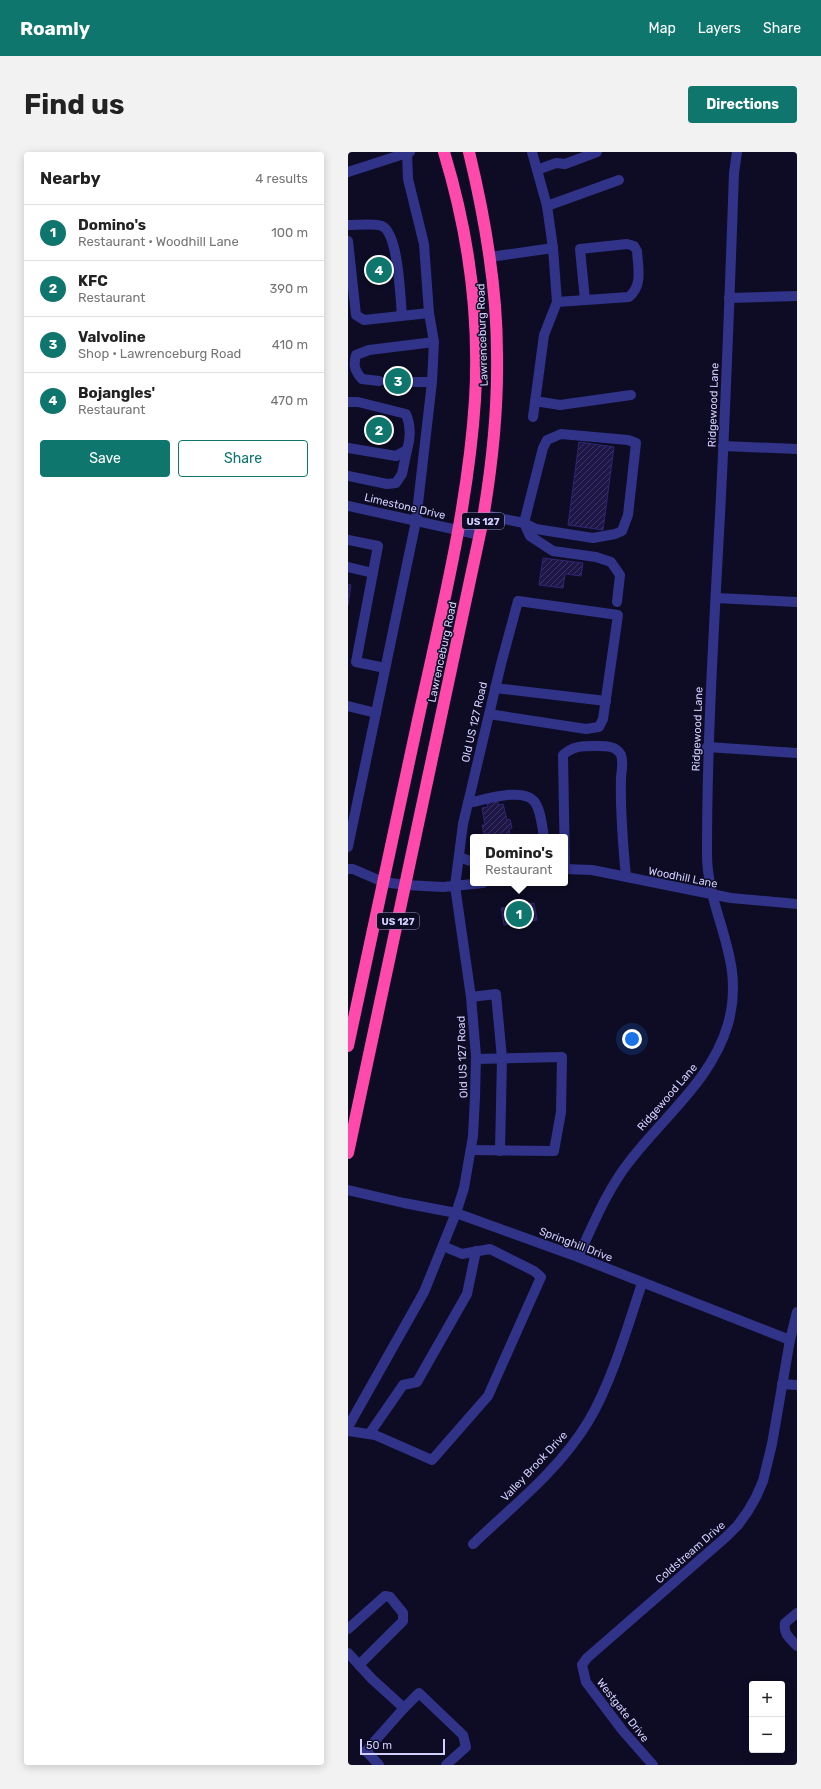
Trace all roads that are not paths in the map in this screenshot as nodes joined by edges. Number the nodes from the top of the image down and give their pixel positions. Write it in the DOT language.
graph roads {
  1 [pos="408,152"];
  2 [pos="444,152"];
  3 [pos="469,152"];
  4 [pos="532,152"];
  5 [pos="596,152"];
  6 [pos="737,152"];
  7 [pos="536,170"];
  8 [pos="348,172"];
  9 [pos="619,180"];
  10 [pos="546,206"];
  11 [pos="348,225"];
  12 [pos="348,241"];
  13 [pos="553,248"];
  14 [pos="490,258"];
  15 [pos="797,296"];
  16 [pos="730,298"];
  17 [pos="585,300"];
  18 [pos="557,302"];
  19 [pos="429,313"];
  20 [pos="402,315"];
  21 [pos="434,342"];
  22 [pos="379,381"];
  23 [pos="409,382"];
  24 [pos="432,382"];
  25 [pos="632,395"];
  26 [pos="535,401"];
  27 [pos="348,402"];
  28 [pos="532,417"];
  29 [pos="425,443"];
  30 [pos="409,446"];
  31 [pos="723,446"];
  32 [pos="348,448"];
  33 [pos="797,450"];
  34 [pos="348,476"];
  35 [pos="348,506"];
  36 [pos="484,515"];
  37 [pos="416,521"];
  38 [pos="524,523"];
  39 [pos="458,531"];
  40 [pos="480,535"];
  41 [pos="348,540"];
  42 [pos="348,567"];
  43 [pos="373,573"];
  44 [pos="716,598"];
  45 [pos="617,602"];
  46 [pos="797,602"];
  47 [pos="352,663"];
  48 [pos="385,668"];
  49 [pos="495,688"];
  50 [pos="606,701"];
  51 [pos="348,706"];
  52 [pos="376,713"];
  53 [pos="489,714"];
  54 [pos="708,747"];
  55 [pos="797,753"];
  56 [pos="352,802"];
  57 [pos="468,803"];
  58 [pos="543,834"];
  59 [pos="564,834"];
  60 [pos="348,848"];
  61 [pos="459,857"];
  62 [pos="470,861"];
  63 [pos="348,869"];
  64 [pos="568,869"];
  65 [pos="626,878"];
  66 [pos="383,882"];
  67 [pos="470,884"];
  68 [pos="406,885"];
  69 [pos="455,886"];
  70 [pos="713,896"];
  71 [pos="797,904"];
  72 [pos="471,997"];
  73 [pos="348,1046"];
  74 [pos="502,1058"];
  75 [pos="476,1059"];
  76 [pos="471,1150"];
  77 [pos="500,1151"];
  78 [pos="348,1153"];
  79 [pos="348,1190"];
  80 [pos="456,1213"];
  81 [pos="443,1246"];
  82 [pos="476,1251"];
  83 [pos="578,1258"];
  84 [pos="642,1283"];
  85 [pos="797,1312"];
  86 [pos="790,1340"];
  87 [pos="782,1384"];
  88 [pos="797,1385"];
  89 [pos="348,1427"];
  90 [pos="348,1431"];
  91 [pos="370,1433"];
  92 [pos="473,1544"];
  93 [pos="797,1613"];
  94 [pos="348,1629"];
  95 [pos="797,1646"];
  96 [pos="348,1653"];
  97 [pos="359,1665"];
  98 [pos="582,1665"];
  99 [pos="400,1705"];
  100 [pos="379,1765"];
  101 [pos="446,1765"];
  102 [pos="653,1765"];
  1 -- 8 [label="street"];
  1 -- 19 [label="street"];
  2 -- 39 [label="highway, Lawrenceburg Road / US 127"];
  3 -- 14 [label="highway, Lawrenceburg Road / US 127"];
  4 -- 7 [label="street"];
  5 -- 7 [label="street"];
  6 -- 16 [label="street, Ridgewood Lane"];
  7 -- 10 [label="street"];
  9 -- 10 [label="street"];
  10 -- 13 [label="street"];
  11 -- 20 [label="street"];
  12 -- 20 [label="street"];
  13 -- 14 [label="street"];
  13 -- 18 [label="street"];
  14 -- 36 [label="highway, Lawrenceburg Road / US 127"];
  15 -- 16 [label="street"];
  16 -- 31 [label="street, Ridgewood Lane"];
  17 -- 17 [label="street"];
  17 -- 18 [label="street"];
  18 -- 26 [label="street"];
  19 -- 20 [label="street"];
  19 -- 21 [label="street"];
  21 -- 22 [label="street"];
  21 -- 24 [label="street"];
  23 -- 24 [label="street"];
  24 -- 29 [label="street"];
  25 -- 26 [label="street"];
  26 -- 28 [label="street"];
  27 -- 30 [label="street"];
  29 -- 30 [label="street"];
  29 -- 37 [label="street"];
  30 -- 32 [label="street"];
  30 -- 34 [label="street"];
  31 -- 33 [label="street"];
  31 -- 44 [label="street, Ridgewood Lane"];
  35 -- 37 [label="street, Limestone Drive"];
  36 -- 38 [label="street"];
  36 -- 40 [label="highway, Lawrenceburg Road / US 127"];
  37 -- 39 [label="street, Limestone Drive"];
  37 -- 48 [label="street"];
  38 -- 38 [label="street"];
  38 -- 45 [label="street"];
  39 -- 40 [label="street, Limestone Drive"];
  39 -- 66 [label="highway, Lawrenceburg Road / US 127"];
  40 -- 68 [label="highway, Lawrenceburg Road / US 127"];
  41 -- 43 [label="street"];
  42 -- 43 [label="street"];
  43 -- 47 [label="street"];
  44 -- 46 [label="street"];
  44 -- 54 [label="street, Ridgewood Lane"];
  47 -- 48 [label="street"];
  48 -- 52 [label="street"];
  49 -- 50 [label="street"];
  49 -- 50 [label="street, Old US 127 Road"];
  49 -- 53 [label="street, Old US 127 Road"];
  50 -- 53 [label="street"];
  51 -- 52 [label="street"];
  52 -- 56 [label="street"];
  53 -- 57 [label="street, Old US 127 Road"];
  54 -- 55 [label="street"];
  54 -- 70 [label="street, Ridgewood Lane"];
  56 -- 60 [label="street"];
  57 -- 58 [label="street"];
  57 -- 61 [label="street, Old US 127 Road"];
  59 -- 65 [label="street"];
  61 -- 62 [label="street"];
  61 -- 69 [label="street, Old US 127 Road"];
  63 -- 66 [label="street"];
  64 -- 65 [label="street, Woodhill Lane"];
  65 -- 70 [label="street, Woodhill Lane"];
  66 -- 68 [label="street"];
  66 -- 73 [label="highway, Lawrenceburg Road / US 127"];
  67 -- 69 [label="street"];
  68 -- 69 [label="street"];
  68 -- 78 [label="highway, Lawrenceburg Road / US 127"];
  69 -- 72 [label="street, Old US 127 Road"];
  70 -- 71 [label="street, Woodhill Lane"];
  70 -- 83 [label="street, Ridgewood Lane"];
  72 -- 74 [label="street"];
  72 -- 75 [label="street, Old US 127 Road"];
  74 -- 75 [label="street"];
  74 -- 77 [label="street"];
  74 -- 77 [label="street"];
  75 -- 76 [label="street, Old US 127 Road"];
  76 -- 77 [label="street"];
  76 -- 80 [label="street, Old US 127 Road"];
  79 -- 80 [label="street, Springhill Drive"];
  80 -- 81 [label="street, Old US 127 Road"];
  80 -- 83 [label="street, Springhill Drive"];
  81 -- 82 [label="street"];
  81 -- 89 [label="street, Old US 127 Road"];
  82 -- 91 [label="street"];
  82 -- 91 [label="street"];
  83 -- 84 [label="street, Springhill Drive"];
  84 -- 86 [label="street, Springhill Drive"];
  84 -- 92 [label="street, Valley Brook Drive"];
  85 -- 86 [label="street, Coldstream Drive"];
  86 -- 87 [label="street, Coldstream Drive"];
  87 -- 88 [label="street"];
  87 -- 98 [label="street, Coldstream Drive"];
  90 -- 91 [label="street"];
  93 -- 95 [label="street"];
  94 -- 97 [label="street"];
  96 -- 97 [label="street"];
  97 -- 99 [label="street"];
  98 -- 102 [label="street, Westgate Drive"];
  99 -- 100 [label="street"];
  99 -- 101 [label="street"];
}
